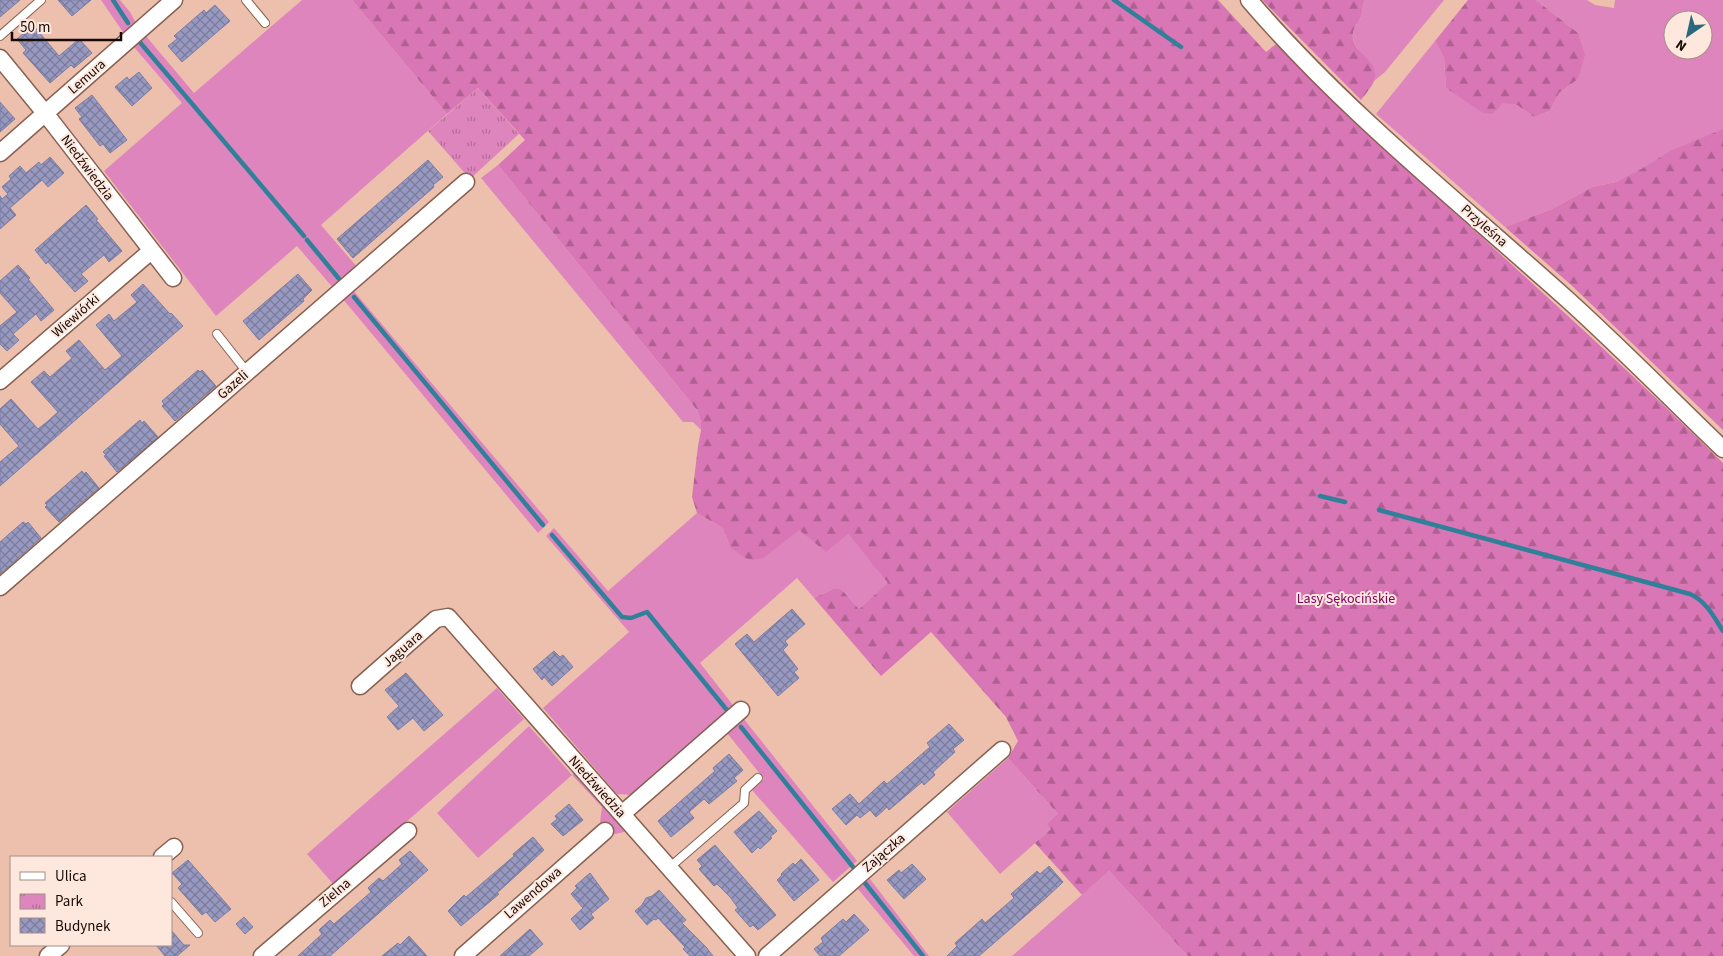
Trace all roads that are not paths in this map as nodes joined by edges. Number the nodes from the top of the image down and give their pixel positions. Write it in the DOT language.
graph roads {
  1 [pos="41,0"];
  2 [pos="174,0"];
  3 [pos="246,0"];
  4 [pos="1249,0"];
  5 [pos="266,23"];
  6 [pos="0,36"];
  7 [pos="0,58"];
  8 [pos="45,113"];
  9 [pos="0,153"];
  10 [pos="466,182"];
  11 [pos="152,251"];
  12 [pos="172,278"];
  13 [pos="217,334"];
  14 [pos="247,372"];
  15 [pos="0,381"];
  16 [pos="1723,449"];
  17 [pos="0,588"];
  18 [pos="448,617"];
  19 [pos="360,686"];
  20 [pos="741,710"];
  21 [pos="1002,750"];
  22 [pos="758,778"];
  23 [pos="622,814"];
  24 [pos="408,831"];
  25 [pos="605,831"];
  26 [pos="670,868"];
  27 [pos="172,903"];
  28 [pos="198,933"];
  29 [pos="60,946"];
  30 [pos="772,954"];
  31 [pos="48,956"];
  32 [pos="262,956"];
  33 [pos="462,956"];
  34 [pos="747,956"];
  1 -- 6 [label="lane"];
  2 -- 8 [label="street, Lemura"];
  3 -- 5 [label="lane"];
  4 -- 16 [label="street, Przyleśna"];
  7 -- 8 [label="street, Niedźwiedzia"];
  8 -- 9 [label="street, Lemura"];
  8 -- 11 [label="street, Niedźwiedzia"];
  10 -- 14 [label="street, Gazeli"];
  11 -- 12 [label="street, Niedźwiedzia"];
  11 -- 15 [label="street, Wiewiórki"];
  13 -- 14 [label="lane"];
  14 -- 17 [label="street, Gazeli"];
  18 -- 19 [label="street, Jaguara"];
  18 -- 23 [label="street, Niedźwiedzia"];
  20 -- 23 [label="street"];
  21 -- 30 [label="street, Zajączka"];
  22 -- 26 [label="lane"];
  23 -- 26 [label="street, Niedźwiedzia"];
  24 -- 32 [label="street, Zielna"];
  25 -- 33 [label="street, Lawendowa"];
  26 -- 34 [label="street, Niedźwiedzia"];
  27 -- 28 [label="lane"];
  29 -- 31 [label="street"];
}
